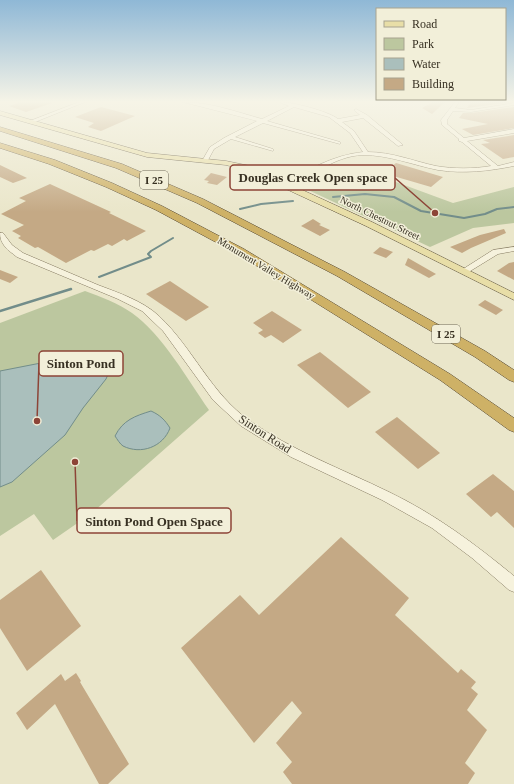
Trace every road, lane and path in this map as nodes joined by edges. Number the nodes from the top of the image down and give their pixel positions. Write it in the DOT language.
graph roads {
  1 [pos="33,139"];
  2 [pos="93,139"];
  3 [pos="228,139"];
  4 [pos="236,139"];
  5 [pos="323,139"];
  6 [pos="356,139"];
  7 [pos="392,139"];
  8 [pos="469,139"];
  9 [pos="461,140"];
  10 [pos="338,143"];
  11 [pos="0,145"];
  12 [pos="400,145"];
  13 [pos="271,150"];
  14 [pos="367,154"];
  15 [pos="205,161"];
  16 [pos="514,164"];
  17 [pos="497,168"];
  18 [pos="284,184"];
  19 [pos="0,235"];
  20 [pos="514,249"];
  21 [pos="464,272"];
  22 [pos="514,297"];
  23 [pos="514,377"];
  24 [pos="514,426"];
  25 [pos="514,585"];
  1 -- 23 [label="highway, I 25"];
  2 -- 15 [label="main road, North Chestnut Street"];
  3 -- 15 [label="street"];
  4 -- 13 [label="street"];
  5 -- 10 [label="street"];
  6 -- 14 [label="street"];
  7 -- 12 [label="street"];
  8 -- 9 [label="street"];
  9 -- 17 [label="street"];
  11 -- 24 [label="highway, Monument Valley Highway / I 25"];
  14 -- 17 [label="street"];
  14 -- 18 [label="street"];
  15 -- 18 [label="main road, North Chestnut Street"];
  16 -- 17 [label="street"];
  18 -- 21 [label="main road, North Chestnut Street"];
  19 -- 25 [label="street, Sinton Road"];
  20 -- 21 [label="street"];
  21 -- 22 [label="main road, North Chestnut Street"];
}
